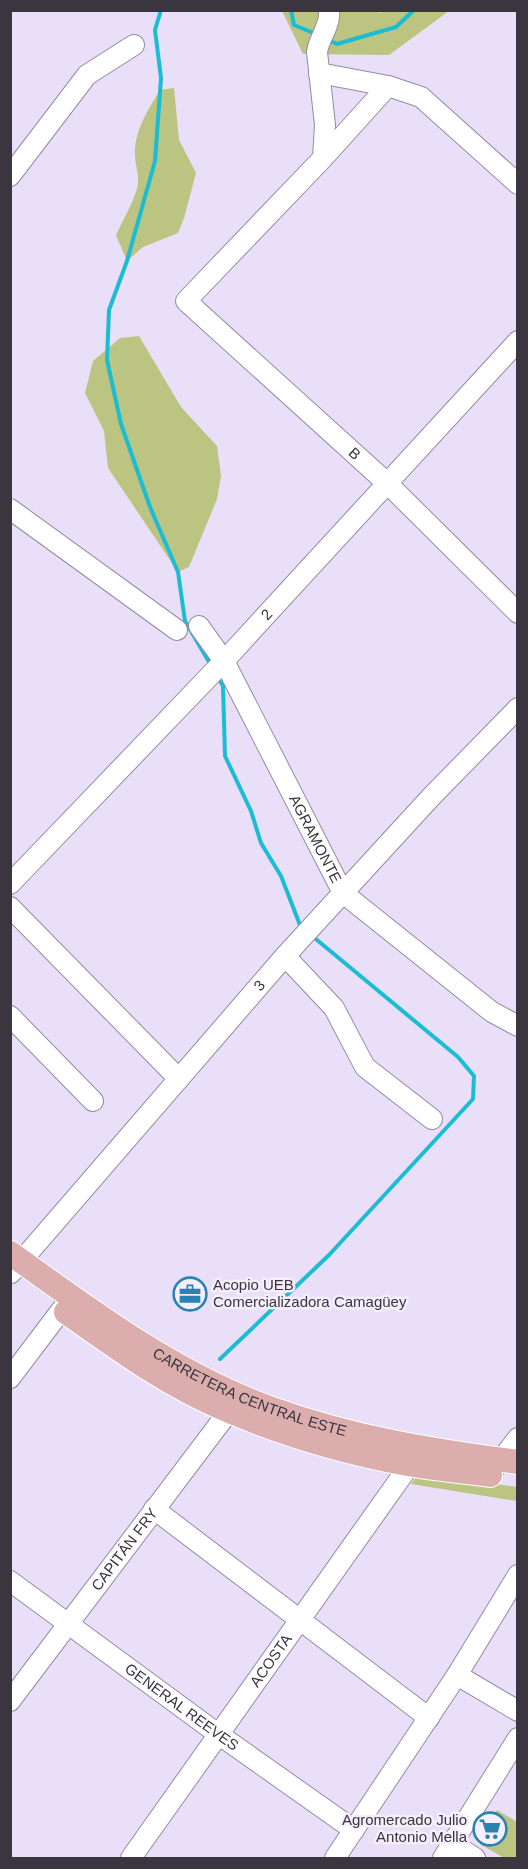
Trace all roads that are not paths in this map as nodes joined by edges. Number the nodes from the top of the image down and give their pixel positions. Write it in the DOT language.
graph roads {
  1 [pos="325,26"];
  2 [pos="134,45"];
  3 [pos="319,73"];
  4 [pos="388,86"];
  5 [pos="323,158"];
  6 [pos="10,177"];
  7 [pos="518,184"];
  8 [pos="518,341"];
  9 [pos="388,484"];
  10 [pos="12,512"];
  11 [pos="518,613"];
  12 [pos="199,626"];
  13 [pos="177,630"];
  14 [pos="224,661"];
  15 [pos="518,708"];
  16 [pos="11,882"];
  17 [pos="343,893"];
  18 [pos="10,907"];
  19 [pos="285,956"];
  20 [pos="10,1016"];
  21 [pos="518,1026"];
  22 [pos="179,1079"];
  23 [pos="93,1101"];
  24 [pos="432,1119"];
  25 [pos="13,1265"];
  26 [pos="67,1302"];
  27 [pos="10,1378"];
  28 [pos="232,1403"];
  29 [pos="518,1438"];
  30 [pos="411,1456"];
  31 [pos="502,1465"];
  32 [pos="518,1478"];
  33 [pos="154,1509"];
  34 [pos="518,1575"];
  35 [pos="10,1581"];
  36 [pos="301,1621"];
  37 [pos="68,1624"];
  38 [pos="457,1675"];
  39 [pos="10,1701"];
  40 [pos="518,1711"];
  41 [pos="429,1718"];
  42 [pos="218,1734"];
  43 [pos="518,1738"];
  44 [pos="354,1830"];
  45 [pos="448,1851"];
  46 [pos="131,1858"];
  47 [pos="335,1858"];
  48 [pos="475,1858"];
  1 -- 3 [label="street"];
  2 -- 6 [label="street"];
  3 -- 4 [label="street"];
  3 -- 5 [label="street"];
  4 -- 5 [label="street"];
  4 -- 7 [label="street"];
  5 -- 9 [label="street, B"];
  8 -- 9 [label="street, 2"];
  9 -- 11 [label="street, B"];
  9 -- 14 [label="street, 2"];
  10 -- 13 [label="street"];
  12 -- 14 [label="street, AGRAMONTE"];
  14 -- 16 [label="street, 2"];
  14 -- 17 [label="street, AGRAMONTE"];
  15 -- 17 [label="street, 3"];
  17 -- 19 [label="street, 3"];
  17 -- 21 [label="street, AGRAMONTE"];
  18 -- 22 [label="street"];
  19 -- 22 [label="street, 3"];
  19 -- 24 [label="street"];
  20 -- 23 [label="street"];
  22 -- 25 [label="street, 3"];
  25 -- 26 [label="main road, CARRETERA CENTRAL ESTE"];
  26 -- 27 [label="street"];
  26 -- 28 [label="main road, CARRETERA CENTRAL ESTE"];
  28 -- 30 [label="main road, CARRETERA CENTRAL ESTE"];
  28 -- 33 [label="street, CAPITÁN FRY"];
  29 -- 31 [label="street"];
  30 -- 31 [label="main road, CARRETERA CENTRAL ESTE"];
  30 -- 36 [label="street, ACOSTA"];
  31 -- 32 [label="main road, CARRETERA CENTRAL ESTE"];
  33 -- 36 [label="street"];
  33 -- 37 [label="street, CAPITÁN FRY"];
  34 -- 38 [label="street"];
  35 -- 37 [label="street, GENERAL REEVES"];
  36 -- 41 [label="street"];
  36 -- 42 [label="street, ACOSTA"];
  37 -- 39 [label="street, CAPITÁN FRY"];
  37 -- 42 [label="street, GENERAL REEVES"];
  38 -- 40 [label="street"];
  38 -- 41 [label="street"];
  41 -- 44 [label="street"];
  42 -- 44 [label="street, GENERAL REEVES"];
  42 -- 46 [label="street, ACOSTA"];
  43 -- 45 [label="street"];
  44 -- 47 [label="street"];
  45 -- 48 [label="street"];
}
